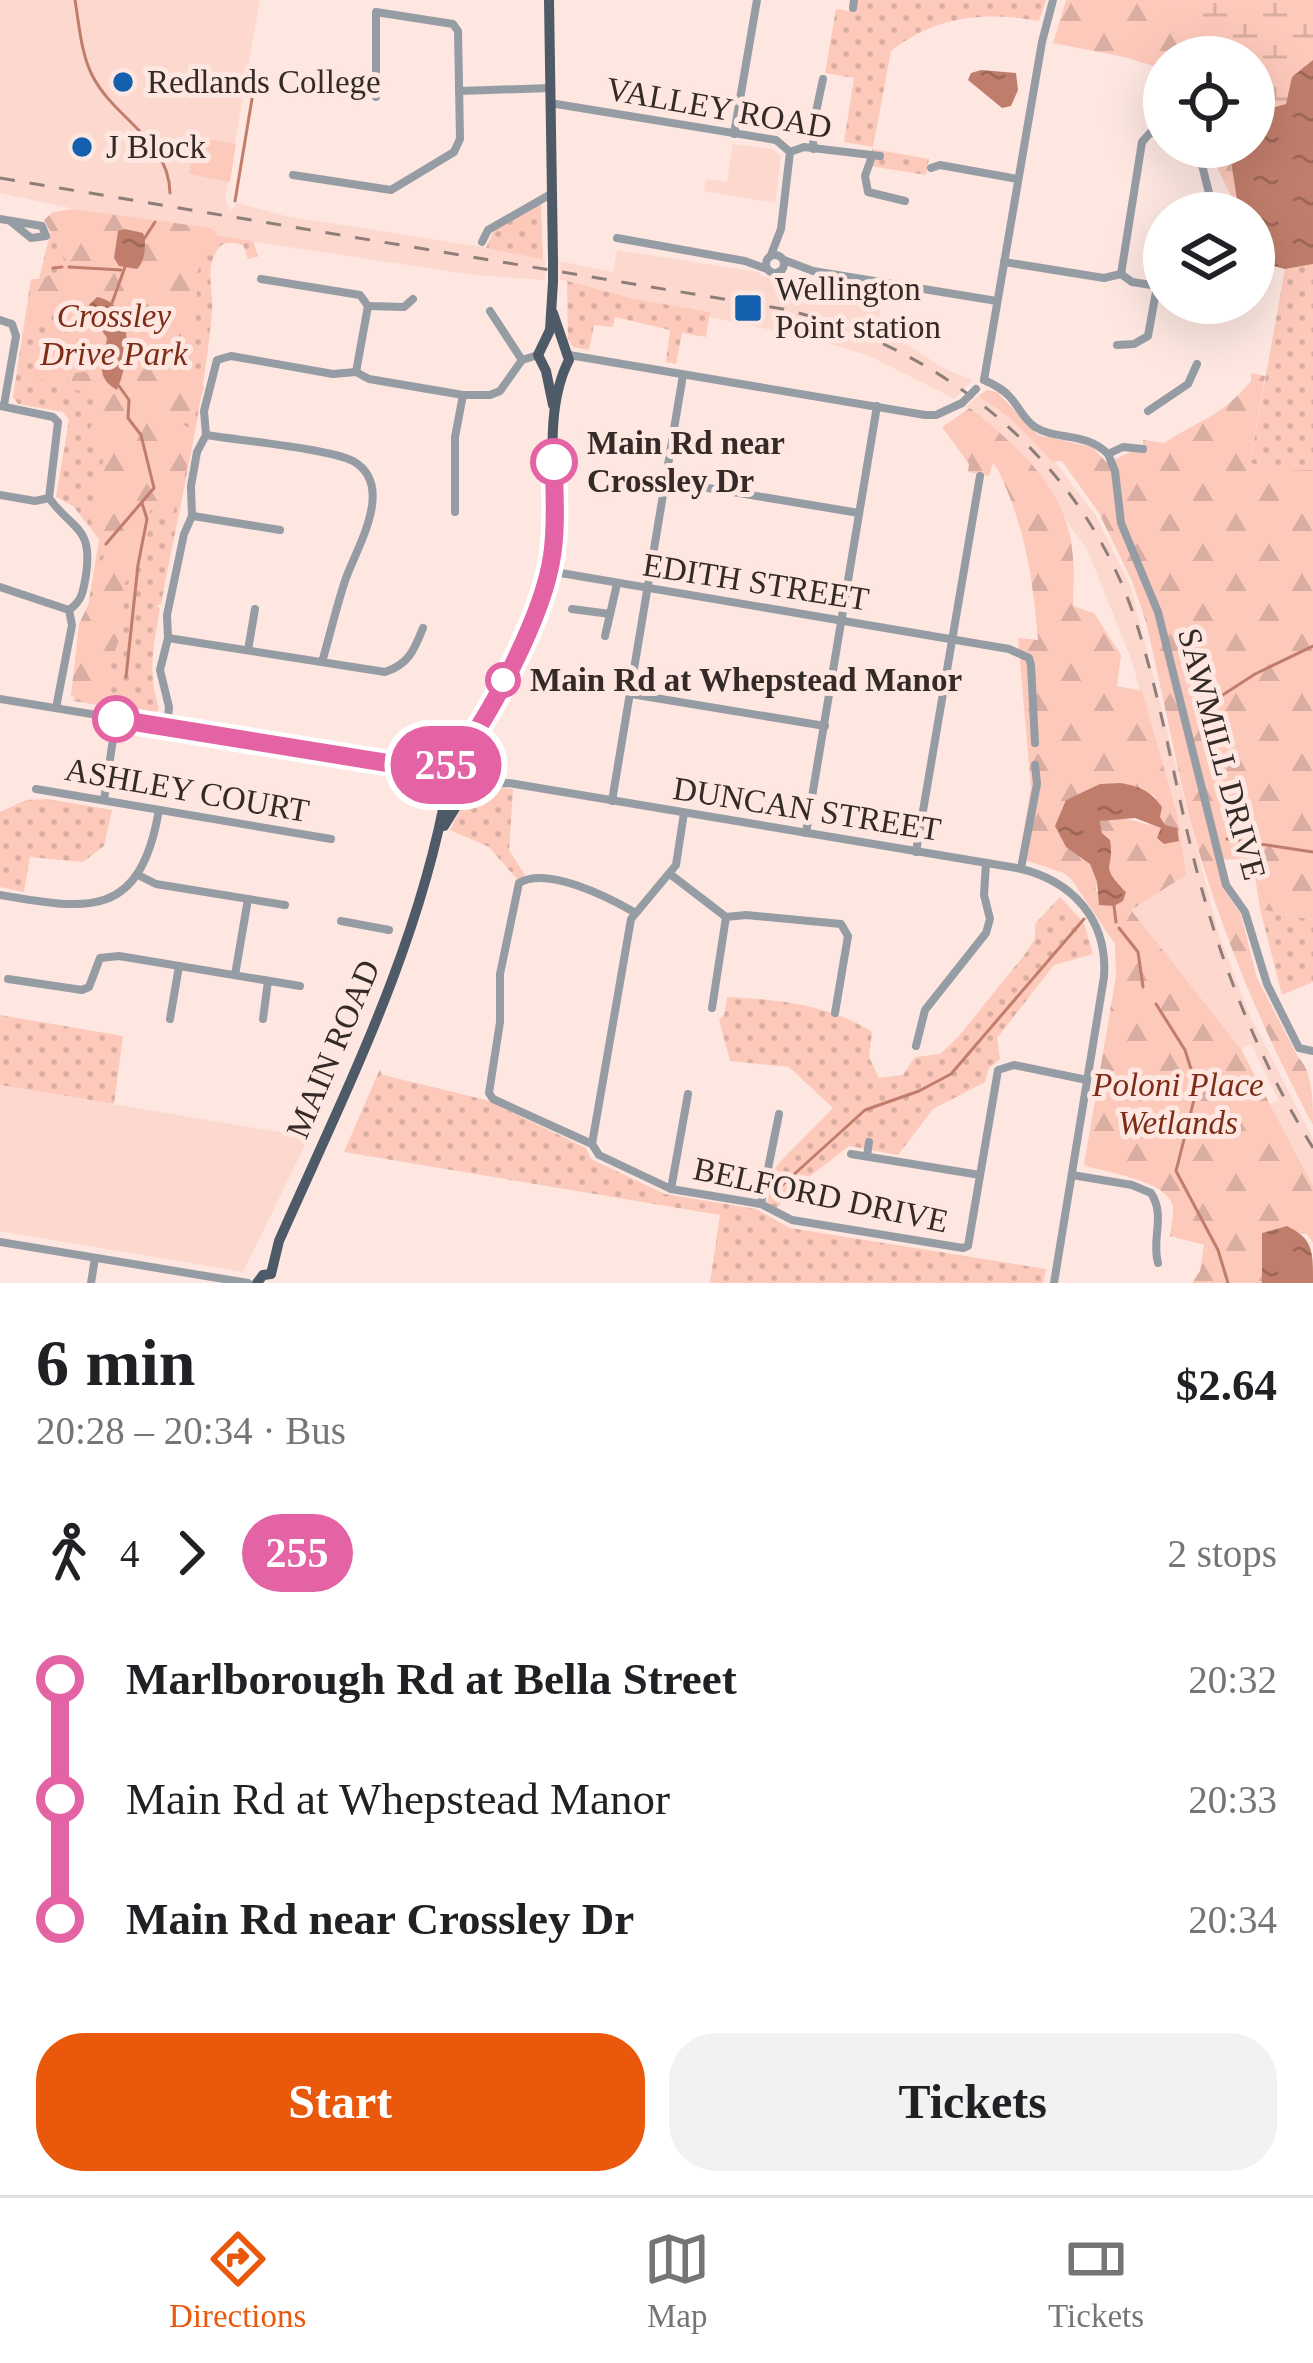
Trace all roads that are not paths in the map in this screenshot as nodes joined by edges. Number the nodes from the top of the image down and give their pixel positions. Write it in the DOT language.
graph roads {
  1 [pos="549,0"];
  2 [pos="757,0"];
  3 [pos="1053,0"];
  4 [pos="823,80"];
  5 [pos="550,88"];
  6 [pos="459,91"];
  7 [pos="376,97"];
  8 [pos="550,103"];
  9 [pos="734,134"];
  10 [pos="1143,141"];
  11 [pos="813,149"];
  12 [pos="790,152"];
  13 [pos="932,168"];
  14 [pos="293,175"];
  15 [pos="1018,179"];
  16 [pos="551,194"];
  17 [pos="904,201"];
  18 [pos="781,229"];
  19 [pos="617,238"];
  20 [pos="482,242"];
  21 [pos="783,259"];
  22 [pos="769,260"];
  23 [pos="1004,262"];
  24 [pos="813,271"];
  25 [pos="780,272"];
  26 [pos="1121,274"];
  27 [pos="260,279"];
  28 [pos="1143,284"];
  29 [pos="413,299"];
  30 [pos="998,301"];
  31 [pos="368,306"];
  32 [pos="490,311"];
  33 [pos="554,313"];
  34 [pos="0,320"];
  35 [pos="1151,324"];
  36 [pos="546,344"];
  37 [pos="1118,345"];
  38 [pos="566,350"];
  39 [pos="538,355"];
  40 [pos="522,359"];
  41 [pos="1197,364"];
  42 [pos="546,371"];
  43 [pos="561,371"];
  44 [pos="356,372"];
  45 [pos="683,375"];
  46 [pos="984,380"];
  47 [pos="463,395"];
  48 [pos="2,405"];
  49 [pos="877,406"];
  50 [pos="1148,410"];
  51 [pos="555,421"];
  52 [pos="206,435"];
  53 [pos="1143,449"];
  54 [pos="1108,454"];
  55 [pos="980,476"];
  56 [pos="666,481"];
  57 [pos="0,495"];
  58 [pos="50,498"];
  59 [pos="455,512"];
  60 [pos="859,513"];
  61 [pos="192,516"];
  62 [pos="280,530"];
  63 [pos="549,572"];
  64 [pos="617,584"];
  65 [pos="0,587"];
  66 [pos="647,589"];
  67 [pos="255,609"];
  68 [pos="572,609"];
  69 [pos="69,610"];
  70 [pos="610,614"];
  71 [pos="843,620"];
  72 [pos="423,628"];
  73 [pos="605,635"];
  74 [pos="168,638"];
  75 [pos="954,640"];
  76 [pos="248,650"];
  77 [pos="322,662"];
  78 [pos="630,694"];
  79 [pos="0,699"];
  80 [pos="56,708"];
  81 [pos="116,719"];
  82 [pos="481,725"];
  83 [pos="825,726"];
  84 [pos="167,727"];
  85 [pos="1035,743"];
  86 [pos="451,765"];
  87 [pos="1035,765"];
  88 [pos="418,768"];
  89 [pos="472,770"];
  90 [pos="448,782"];
  91 [pos="509,784"];
  92 [pos="468,786"];
  93 [pos="36,789"];
  94 [pos="104,801"];
  95 [pos="611,801"];
  96 [pos="159,810"];
  97 [pos="684,813"];
  98 [pos="806,833"];
  99 [pos="331,839"];
  100 [pos="436,842"];
  101 [pos="916,852"];
  102 [pos="986,862"];
  103 [pos="1021,868"];
  104 [pos="670,874"];
  105 [pos="138,875"];
  106 [pos="0,895"];
  107 [pos="248,899"];
  108 [pos="285,905"];
  109 [pos="634,912"];
  110 [pos="726,917"];
  111 [pos="341,921"];
  112 [pos="389,930"];
  113 [pos="179,966"];
  114 [pos="236,975"];
  115 [pos="8,979"];
  116 [pos="268,981"];
  117 [pos="300,986"];
  118 [pos="712,1008"];
  119 [pos="835,1013"];
  120 [pos="170,1019"];
  121 [pos="262,1019"];
  122 [pos="916,1046"];
  123 [pos="1313,1051"];
  124 [pos="1088,1080"];
  125 [pos="688,1094"];
  126 [pos="778,1114"];
  127 [pos="869,1142"];
  128 [pos="592,1144"];
  129 [pos="851,1154"];
  130 [pos="867,1156"];
  131 [pos="980,1175"];
  132 [pos="1072,1175"];
  133 [pos="671,1189"];
  134 [pos="761,1204"];
  135 [pos="0,1242"];
  136 [pos="95,1258"];
  137 [pos="1158,1264"];
  138 [pos="271,1274"];
  139 [pos="91,1283"];
  140 [pos="252,1283"];
  141 [pos="282,1283"];
  142 [pos="1054,1283"];
  1 -- 5 [label="main road"];
  2 -- 9 [label="street"];
  3 -- 15 [label="street"];
  4 -- 11 [label="street"];
  5 -- 6 [label="street"];
  5 -- 8 [label="main road"];
  6 -- 7 [label="street"];
  6 -- 14 [label="street"];
  8 -- 9 [label="street, VALLEY ROAD"];
  8 -- 16 [label="main road"];
  9 -- 12 [label="street, VALLEY ROAD"];
  10 -- 26 [label="street"];
  11 -- 12 [label="street, VALLEY ROAD"];
  11 -- 17 [label="street, VALLEY ROAD"];
  12 -- 18 [label="street"];
  13 -- 15 [label="street"];
  15 -- 23 [label="street"];
  16 -- 20 [label="street"];
  16 -- 33 [label="main road, bridge"];
  18 -- 21 [label="street"];
  18 -- 22 [label="street"];
  19 -- 22 [label="street"];
  21 -- 22 [label="street"];
  21 -- 24 [label="street"];
  21 -- 25 [label="street"];
  22 -- 25 [label="street"];
  23 -- 26 [label="street"];
  23 -- 30 [label="street"];
  24 -- 25 [label="street"];
  24 -- 30 [label="street"];
  26 -- 28 [label="street"];
  27 -- 31 [label="street"];
  29 -- 31 [label="street"];
  30 -- 46 [label="street"];
  31 -- 44 [label="street"];
  32 -- 40 [label="street"];
  33 -- 36 [label="main road"];
  33 -- 38 [label="main road"];
  34 -- 48 [label="street"];
  35 -- 37 [label="street"];
  36 -- 38 [label="main road"];
  36 -- 39 [label="main road"];
  38 -- 43 [label="main road"];
  38 -- 45 [label="street"];
  39 -- 40 [label="street"];
  39 -- 42 [label="main road"];
  40 -- 47 [label="street"];
  41 -- 50 [label="street"];
  42 -- 43 [label="main road"];
  42 -- 51 [label="main road"];
  43 -- 51 [label="main road"];
  44 -- 47 [label="street"];
  44 -- 52 [label="street"];
  45 -- 49 [label="street"];
  45 -- 56 [label="street"];
  46 -- 49 [label="street, bridge"];
  46 -- 54 [label="street"];
  47 -- 59 [label="street"];
  48 -- 58 [label="street"];
  49 -- 60 [label="street"];
  51 -- 63 [label="main road"];
  52 -- 61 [label="street"];
  52 -- 77 [label="street"];
  53 -- 54 [label="street"];
  54 -- 123 [label="street, SAWMILL DRIVE"];
  55 -- 75 [label="street"];
  56 -- 60 [label="street"];
  56 -- 66 [label="street"];
  57 -- 58 [label="street"];
  58 -- 69 [label="street"];
  60 -- 71 [label="street"];
  61 -- 62 [label="street"];
  61 -- 74 [label="street"];
  63 -- 64 [label="street, EDITH STREET"];
  63 -- 82 [label="main road"];
  64 -- 66 [label="street, EDITH STREET"];
  64 -- 70 [label="street"];
  65 -- 69 [label="street"];
  66 -- 71 [label="street, EDITH STREET"];
  66 -- 78 [label="street"];
  67 -- 76 [label="street"];
  68 -- 70 [label="street"];
  69 -- 80 [label="street"];
  70 -- 73 [label="street"];
  71 -- 75 [label="street, EDITH STREET"];
  71 -- 83 [label="street"];
  72 -- 77 [label="street"];
  74 -- 76 [label="street"];
  74 -- 84 [label="street"];
  75 -- 85 [label="street, EDITH STREET"];
  75 -- 101 [label="street"];
  76 -- 77 [label="street"];
  78 -- 83 [label="street"];
  78 -- 95 [label="street"];
  79 -- 80 [label="street"];
  80 -- 81 [label="street"];
  81 -- 84 [label="street"];
  81 -- 94 [label="street"];
  82 -- 86 [label="main road"];
  82 -- 89 [label="main road"];
  83 -- 98 [label="street"];
  84 -- 88 [label="street"];
  86 -- 88 [label="street"];
  86 -- 89 [label="main road"];
  86 -- 90 [label="main road"];
  87 -- 103 [label="street"];
  88 -- 90 [label="street"];
  89 -- 91 [label="street, DUNCAN STREET"];
  89 -- 92 [label="main road"];
  90 -- 92 [label="main road"];
  90 -- 100 [label="main road, MAIN ROAD"];
  91 -- 92 [label="street, DUNCAN STREET"];
  91 -- 95 [label="street, DUNCAN STREET"];
  92 -- 100 [label="main road, MAIN ROAD"];
  93 -- 94 [label="street, ASHLEY COURT"];
  94 -- 96 [label="street, ASHLEY COURT"];
  95 -- 97 [label="street, DUNCAN STREET"];
  96 -- 99 [label="street, ASHLEY COURT"];
  96 -- 105 [label="street"];
  97 -- 98 [label="street, DUNCAN STREET"];
  97 -- 104 [label="street"];
  98 -- 101 [label="street, DUNCAN STREET"];
  100 -- 138 [label="main road, MAIN ROAD"];
  101 -- 102 [label="street, DUNCAN STREET"];
  102 -- 103 [label="street, DUNCAN STREET"];
  102 -- 122 [label="street"];
  103 -- 124 [label="street, DUNCAN STREET"];
  104 -- 109 [label="street"];
  104 -- 110 [label="street"];
  105 -- 106 [label="street"];
  105 -- 107 [label="street"];
  107 -- 108 [label="street"];
  107 -- 114 [label="street"];
  109 -- 128 [label="street"];
  109 -- 128 [label="street, BELFORD DRIVE"];
  110 -- 118 [label="street"];
  110 -- 119 [label="street"];
  111 -- 112 [label="street"];
  113 -- 114 [label="street"];
  113 -- 115 [label="street"];
  113 -- 120 [label="street"];
  114 -- 116 [label="street"];
  116 -- 117 [label="street"];
  116 -- 121 [label="street"];
  124 -- 131 [label="street, BELFORD DRIVE"];
  124 -- 132 [label="street"];
  125 -- 133 [label="street"];
  126 -- 134 [label="street"];
  127 -- 130 [label="street"];
  128 -- 133 [label="street, BELFORD DRIVE"];
  129 -- 130 [label="street"];
  130 -- 131 [label="street"];
  131 -- 134 [label="street, BELFORD DRIVE"];
  132 -- 137 [label="street"];
  132 -- 142 [label="street"];
  133 -- 134 [label="street, BELFORD DRIVE"];
  135 -- 136 [label="street"];
  136 -- 139 [label="street"];
  136 -- 140 [label="street"];
  138 -- 140 [label="main road"];
  138 -- 141 [label="main road"];
}
